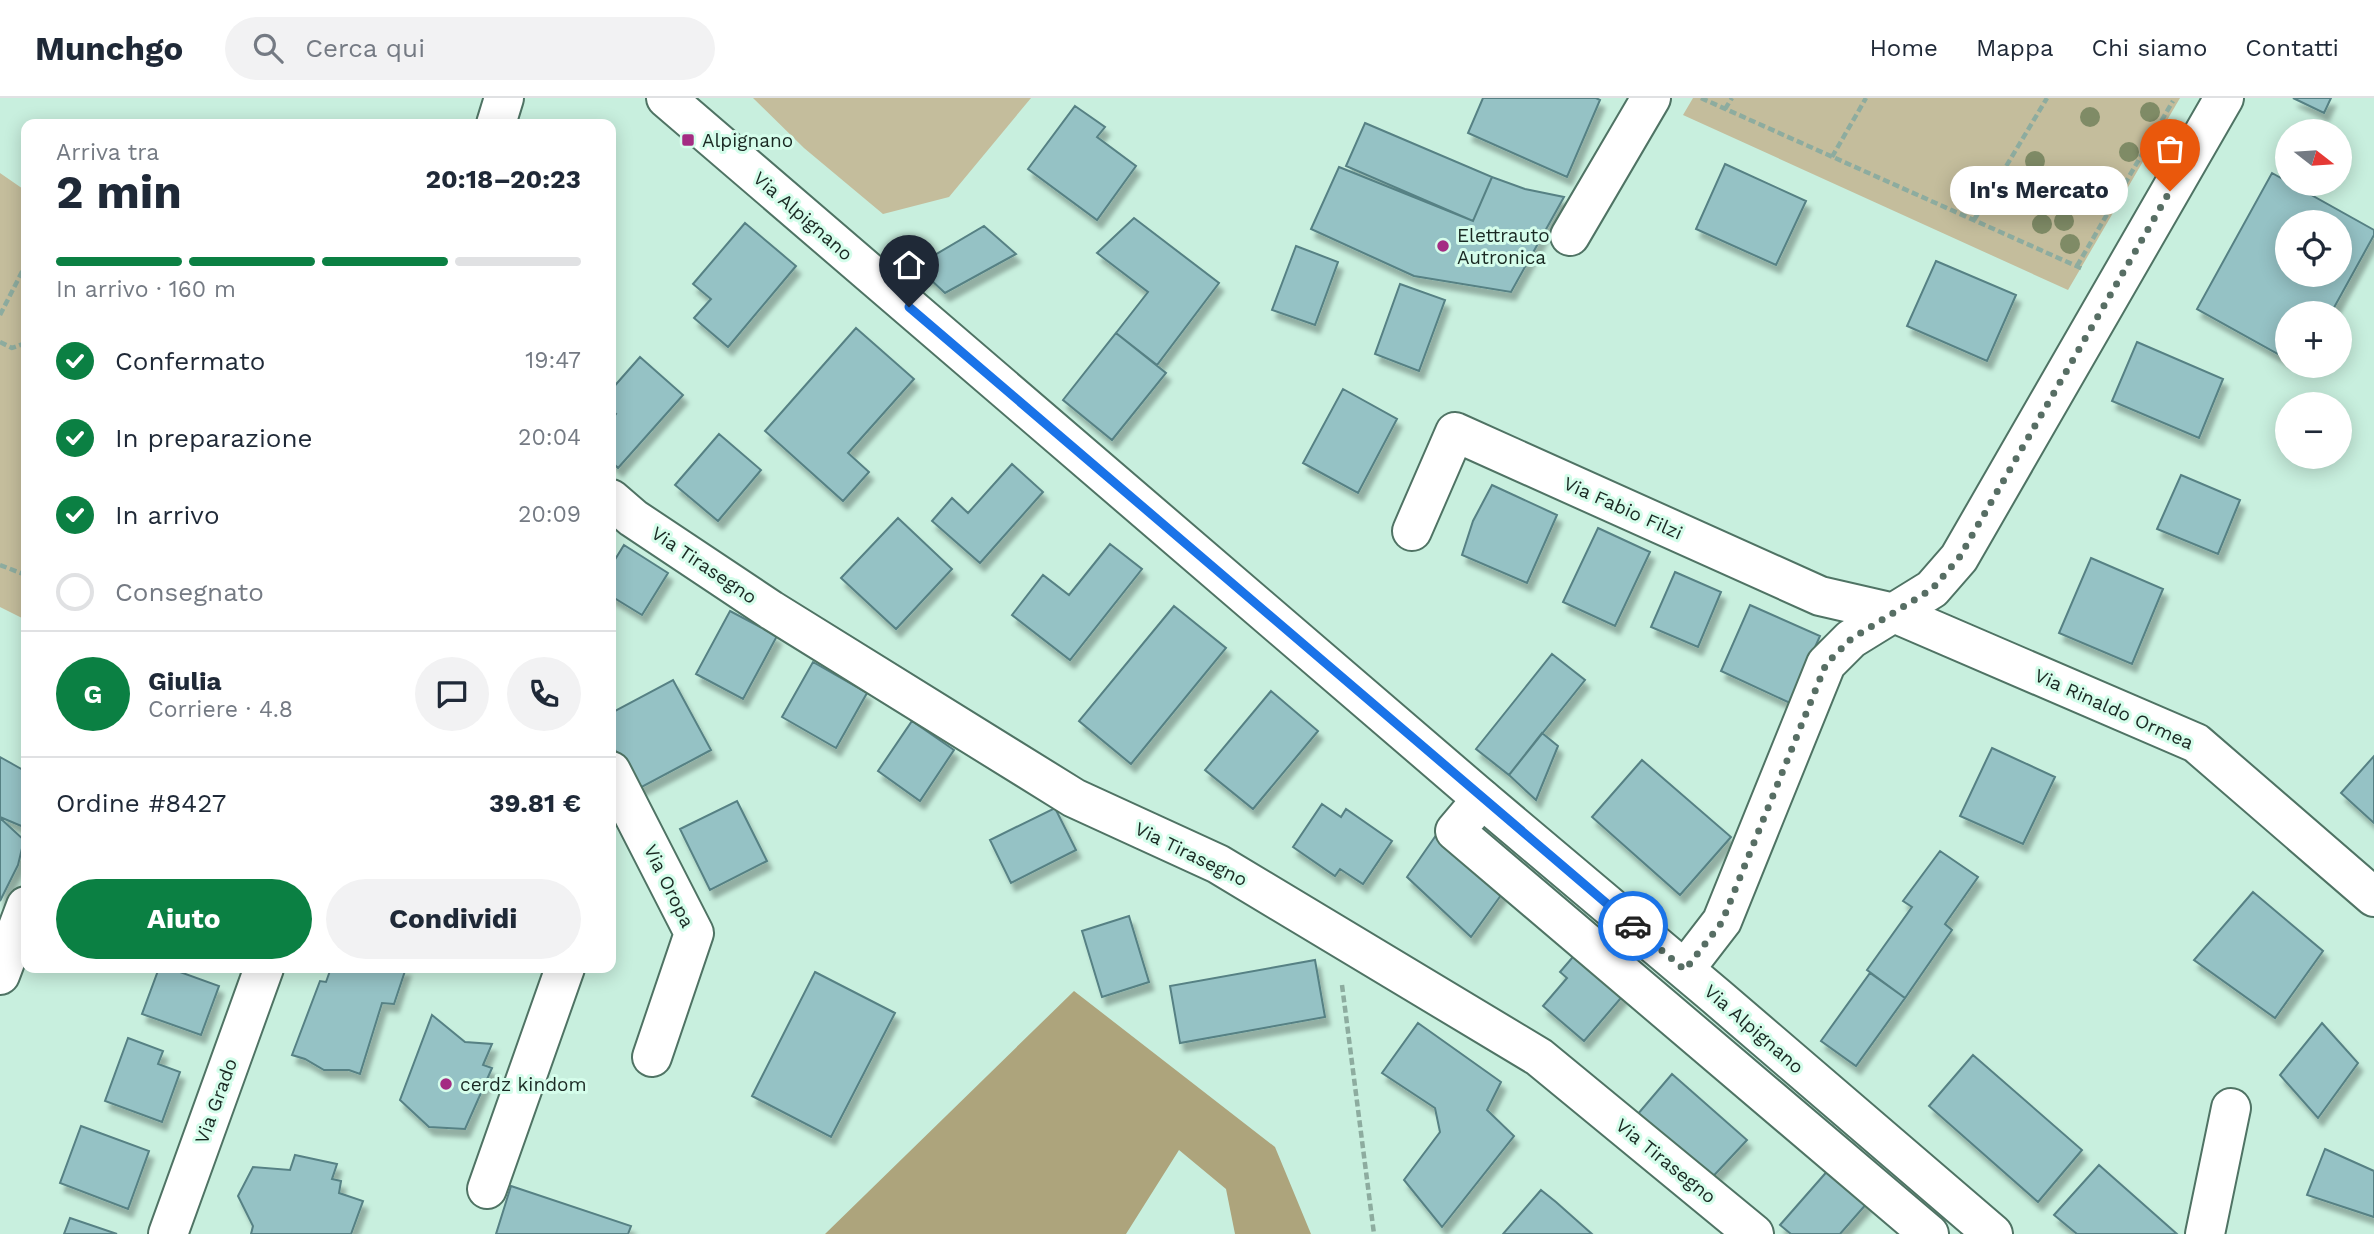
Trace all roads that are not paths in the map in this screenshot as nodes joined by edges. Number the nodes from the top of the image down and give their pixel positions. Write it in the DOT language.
graph roads {
  1 [pos="504,98"];
  2 [pos="666,98"];
  3 [pos="1651,98"];
  4 [pos="2224,98"];
  5 [pos="498,119"];
  6 [pos="1570,236"];
  7 [pos="616,503"];
  8 [pos="1412,531"];
  9 [pos="1894,613"];
  10 [pos="618,784"];
  11 [pos="1482,799"];
  12 [pos="2374,897"];
  13 [pos="21,919"];
  14 [pos="1685,970"];
  15 [pos="262,973"];
  16 [pos="563,973"];
  17 [pos="0,975"];
  18 [pos="652,1057"];
  19 [pos="2231,1108"];
  20 [pos="487,1189"];
  21 [pos="168,1234"];
  22 [pos="1754,1234"];
  23 [pos="1929,1234"];
  24 [pos="1993,1234"];
  25 [pos="2205,1234"];
  1 -- 5 [label="street"];
  2 -- 11 [label="street, Via Alpignano"];
  3 -- 6 [label="street"];
  4 -- 9 [label="street"];
  7 -- 22 [label="street, Via Tirasegno"];
  8 -- 9 [label="street, Via Fabio Filzi"];
  9 -- 12 [label="street, Via Rinaldo Ormea"];
  9 -- 14 [label="street"];
  10 -- 18 [label="street, Via Oropa"];
  11 -- 14 [label="street, Via Alpignano"];
  11 -- 23 [label="street"];
  13 -- 17 [label="street"];
  14 -- 24 [label="street, Via Alpignano"];
  15 -- 21 [label="street, Via Grado"];
  16 -- 20 [label="street"];
  19 -- 25 [label="street"];
}
